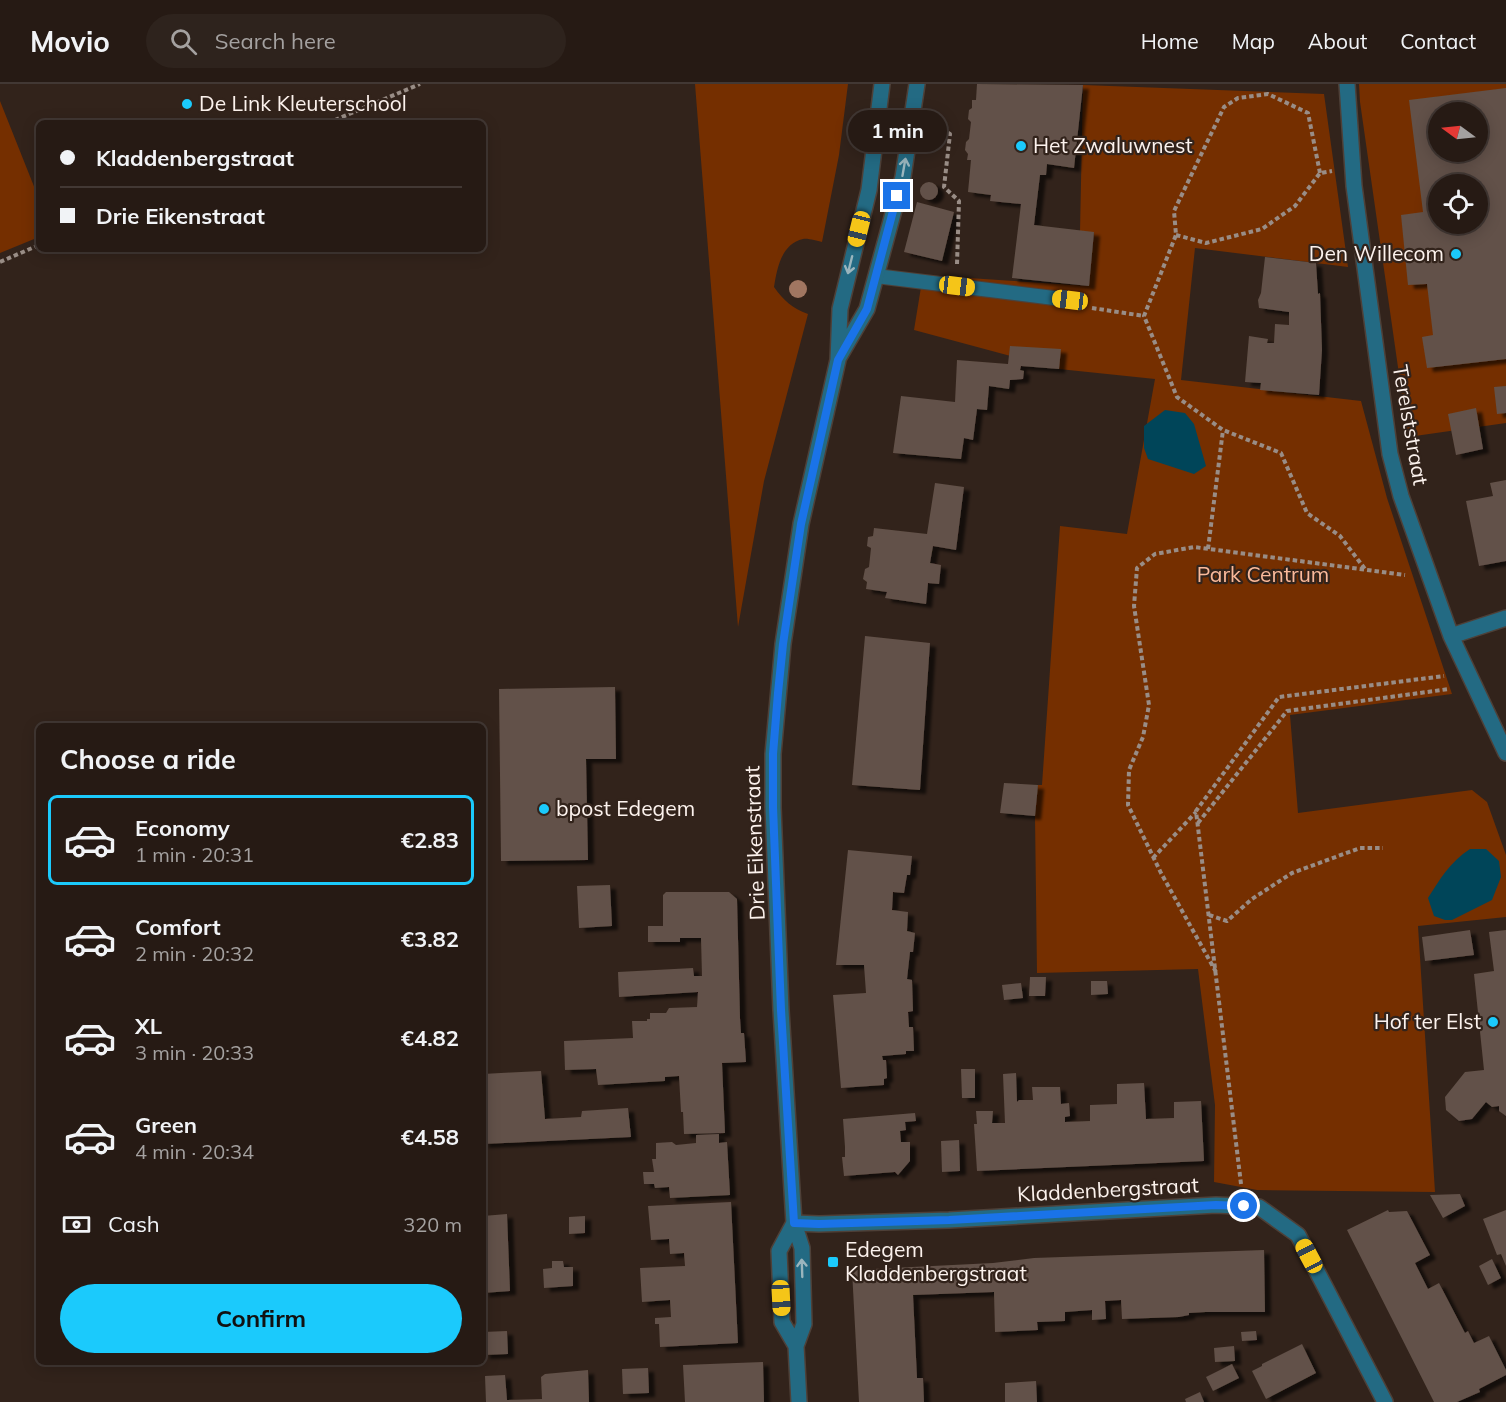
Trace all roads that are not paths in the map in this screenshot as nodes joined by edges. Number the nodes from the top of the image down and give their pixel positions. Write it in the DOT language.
graph roads {
  1 [pos="882,84"];
  2 [pos="917,84"];
  3 [pos="1347,84"];
  4 [pos="876,276"];
  5 [pos="1070,300"];
  6 [pos="838,360"];
  7 [pos="1506,618"];
  8 [pos="1451,636"];
  9 [pos="1506,753"];
  10 [pos="794,1223"];
  11 [pos="795,1346"];
  12 [pos="799,1402"];
  13 [pos="1385,1402"];
  1 -- 6 [label="street, Drie Eikenstraat, one-way"];
  4 -- 2 [label="street, Drie Eikenstraat, one-way"];
  3 -- 8 [label="street, Terelststraat"];
  4 -- 5 [label="lane"];
  4 -- 6 [label="street, Drie Eikenstraat"];
  6 -- 10 [label="street, Drie Eikenstraat"];
  7 -- 8 [label="street"];
  8 -- 9 [label="street, Terelststraat"];
  11 -- 10 [label="street, Drie Eikenstraat, one-way"];
  10 -- 11 [label="street, Drie Eikenstraat"];
  10 -- 13 [label="street, Kladdenbergstraat"];
  11 -- 12 [label="street, Drie Eikenstraat"];
}
